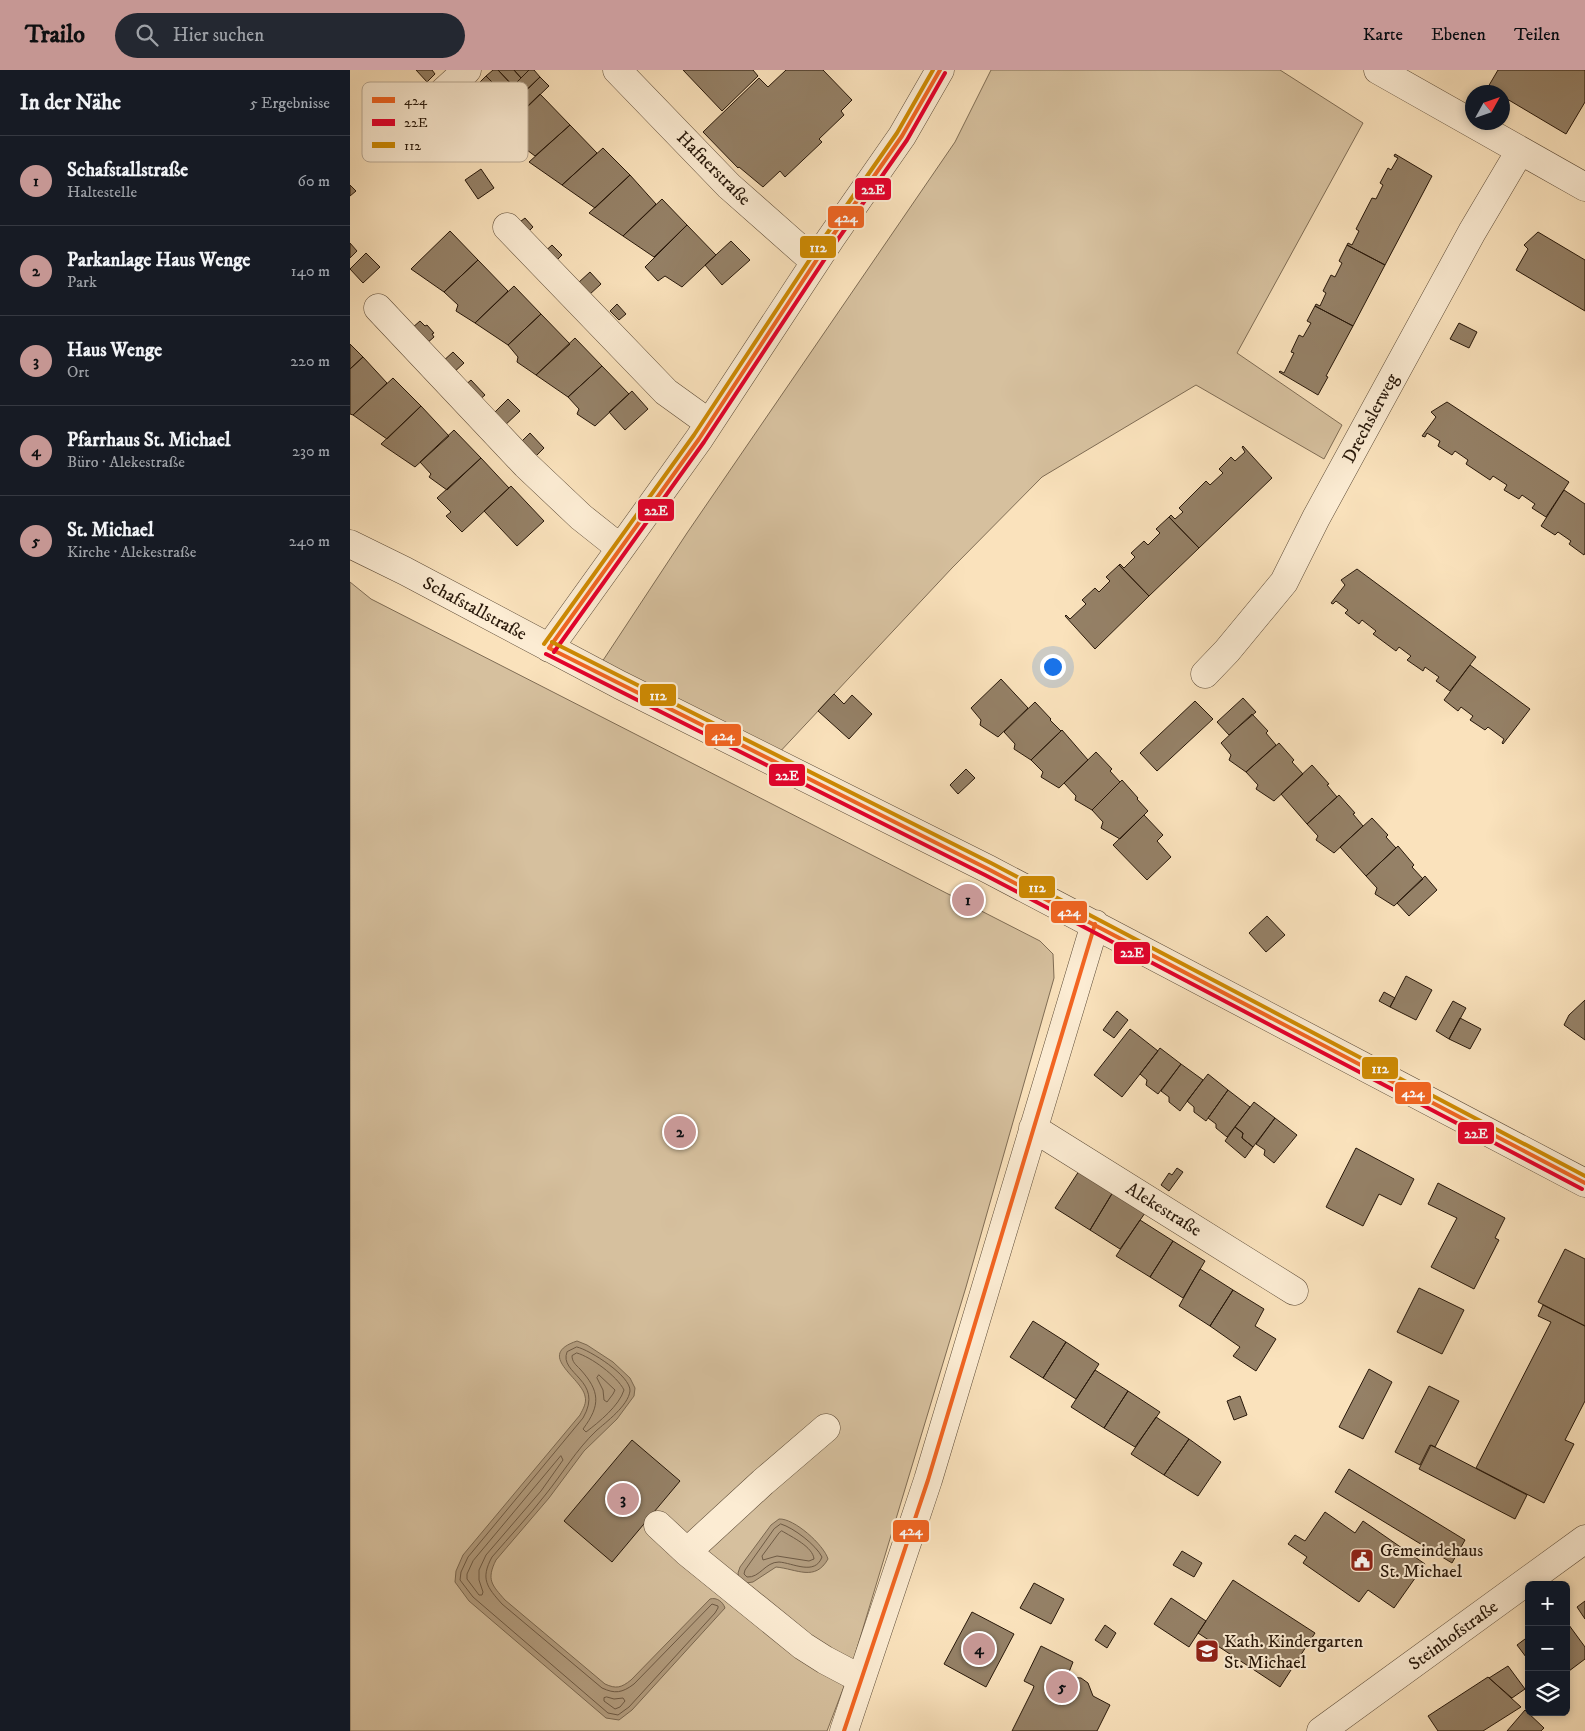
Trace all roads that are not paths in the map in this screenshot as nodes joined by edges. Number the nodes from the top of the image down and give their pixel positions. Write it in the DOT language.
graph roads {
  1 [pos="467,70"];
  2 [pos="617,70"];
  3 [pos="940,70"];
  4 [pos="1378,70"];
  5 [pos="454,82"];
  6 [pos="1520,151"];
  7 [pos="1585,188"];
  8 [pos="507,227"];
  9 [pos="815,262"];
  10 [pos="378,308"];
  11 [pos="709,423"];
  12 [pos="350,544"];
  13 [pos="620,548"];
  14 [pos="550,648"];
  15 [pos="1205,674"];
  16 [pos="1095,924"];
  17 [pos="1033,1128"];
  18 [pos="1585,1182"];
  19 [pos="1294,1291"];
  20 [pos="826,1428"];
  21 [pos="658,1525"];
  22 [pos="1585,1539"];
  23 [pos="687,1552"];
  24 [pos="861,1679"];
  25 [pos="844,1731"];
  26 [pos="1321,1731"];
  1 -- 5 [label="street"];
  2 -- 9 [label="street, Hafnerstraße"];
  3 -- 9 [label="street"];
  4 -- 6 [label="street"];
  6 -- 7 [label="street"];
  6 -- 15 [label="street, Drechslerweg"];
  8 -- 11 [label="street"];
  9 -- 11 [label="street"];
  10 -- 13 [label="street"];
  11 -- 13 [label="street"];
  12 -- 14 [label="street, Schafstallstraße"];
  13 -- 14 [label="street"];
  14 -- 16 [label="street, Schafstallstraße"];
  16 -- 17 [label="street"];
  16 -- 18 [label="street, Schafstallstraße"];
  17 -- 19 [label="street, Alekestraße"];
  17 -- 24 [label="street"];
  20 -- 23 [label="street"];
  21 -- 23 [label="street"];
  22 -- 26 [label="street, Steinhofstraße"];
  23 -- 24 [label="street"];
  24 -- 25 [label="street"];
}
